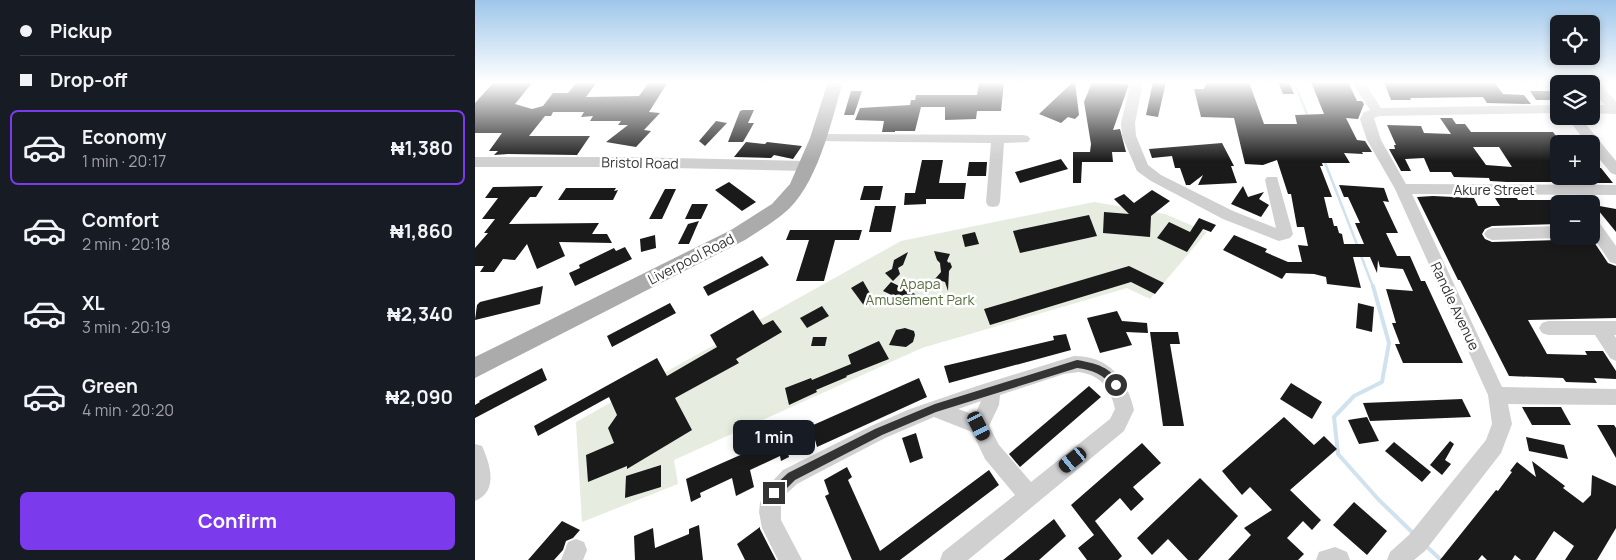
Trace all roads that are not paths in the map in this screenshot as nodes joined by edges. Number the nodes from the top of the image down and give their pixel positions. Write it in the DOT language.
graph roads {
  1 [pos="828,108"];
  2 [pos="1131,108"];
  3 [pos="1375,108"];
  4 [pos="1550,109"];
  5 [pos="1600,109"];
  6 [pos="1616,110"];
  7 [pos="1377,112"];
  8 [pos="1579,125"];
  9 [pos="818,138"];
  10 [pos="998,139"];
  11 [pos="1023,139"];
  12 [pos="475,162"];
  13 [pos="805,166"];
  14 [pos="1616,169"];
  15 [pos="1272,180"];
  16 [pos="1402,190"];
  17 [pos="1568,190"];
  18 [pos="1616,190"];
  19 [pos="1572,195"];
  20 [pos="993,202"];
  21 [pos="1550,232"];
  22 [pos="1491,234"];
  23 [pos="1600,237"];
  24 [pos="1616,258"];
  25 [pos="1548,328"];
  26 [pos="1608,328"];
  27 [pos="1616,353"];
  28 [pos="475,368"];
  29 [pos="991,390"];
  30 [pos="1497,395"];
  31 [pos="1616,397"];
  32 [pos="935,409"];
  33 [pos="979,426"];
  34 [pos="475,453"];
  35 [pos="475,491"];
  36 [pos="1030,496"];
  37 [pos="791,560"];
  38 [pos="951,560"];
  39 [pos="1327,560"];
  40 [pos="1339,560"];
  41 [pos="1398,560"];
  1 -- 9 [label="main road, Liverpool Road"];
  2 -- 15 [label="street"];
  3 -- 7 [label="street"];
  4 -- 7 [label="street"];
  5 -- 6 [label="street"];
  7 -- 16 [label="street, Randle Avenue"];
  8 -- 14 [label="street"];
  9 -- 10 [label="street"];
  9 -- 13 [label="main road, Liverpool Road"];
  10 -- 11 [label="street"];
  10 -- 20 [label="street"];
  12 -- 13 [label="street, Bristol Road"];
  13 -- 28 [label="main road, Liverpool Road"];
  16 -- 17 [label="street, Akure Street"];
  16 -- 30 [label="street, Randle Avenue"];
  17 -- 18 [label="street, Akure Street"];
  17 -- 19 [label="street"];
  21 -- 22 [label="street"];
  23 -- 24 [label="street"];
  25 -- 26 [label="street"];
  26 -- 27 [label="street"];
  29 -- 32 [label="street"];
  29 -- 33 [label="street"];
  29 -- 36 [label="street"];
  30 -- 31 [label="street"];
  30 -- 41 [label="street, Randle Avenue"];
  32 -- 33 [label="street"];
  32 -- 37 [label="street"];
  33 -- 36 [label="street"];
  34 -- 35 [label="street"];
  36 -- 38 [label="street"];
  39 -- 40 [label="street"];
}
